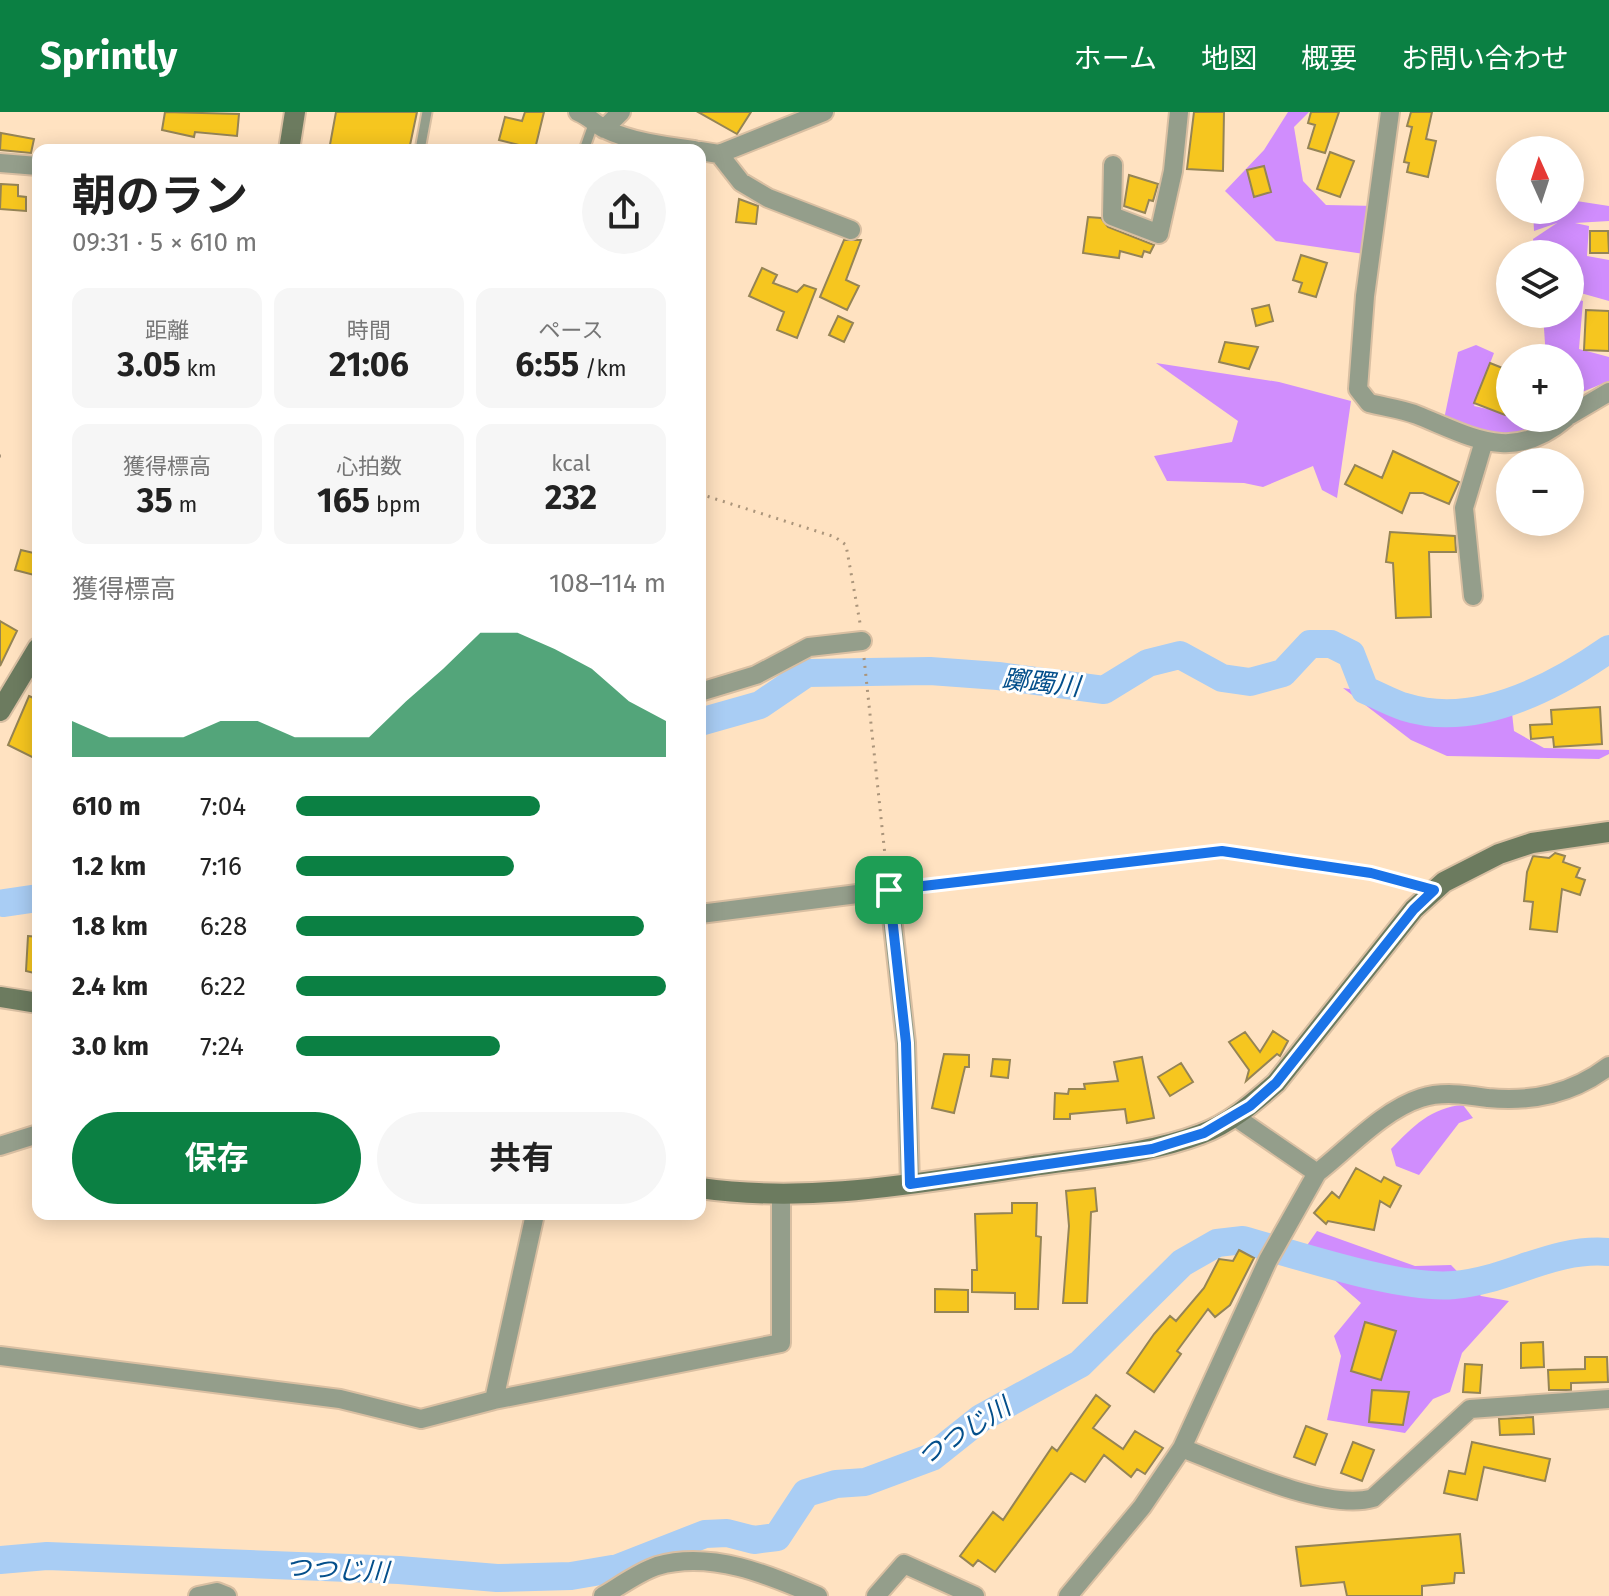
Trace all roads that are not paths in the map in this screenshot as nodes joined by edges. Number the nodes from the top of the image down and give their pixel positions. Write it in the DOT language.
graph roads {
  1 [pos="295,112"];
  2 [pos="427,112"];
  3 [pos="621,112"];
  4 [pos="824,112"];
  5 [pos="1179,112"];
  6 [pos="1390,112"];
  7 [pos="592,120"];
  8 [pos="290,144"];
  9 [pos="421,144"];
  10 [pos="586,144"];
  11 [pos="655,144"];
  12 [pos="706,152"];
  13 [pos="719,154"];
  14 [pos="0,163"];
  15 [pos="1113,165"];
  16 [pos="32,166"];
  17 [pos="851,230"];
  18 [pos="1609,392"];
  19 [pos="1584,407"];
  20 [pos="1547,432"];
  21 [pos="1484,441"];
  22 [pos="1473,596"];
  23 [pos="863,645"];
  24 [pos="32,658"];
  25 [pos="706,690"];
  26 [pos="0,711"];
  27 [pos="1609,832"];
  28 [pos="706,913"];
  29 [pos="0,997"];
  30 [pos="32,1002"];
  31 [pos="1609,1066"];
  32 [pos="1234,1116"];
  33 [pos="32,1135"];
  34 [pos="1,1140"];
  35 [pos="1317,1173"];
  36 [pos="910,1184"];
  37 [pos="706,1189"];
  38 [pos="781,1196"];
  39 [pos="534,1220"];
  40 [pos="0,1356"];
  41 [pos="1609,1399"];
  42 [pos="494,1400"];
  43 [pos="1182,1448"];
  44 [pos="198,1596"];
  45 [pos="227,1596"];
  46 [pos="603,1596"];
  47 [pos="818,1596"];
  48 [pos="876,1596"];
  49 [pos="975,1596"];
  50 [pos="1068,1596"];
  1 -- 8 [label="main road"];
  2 -- 9 [label="lane"];
  3 -- 7 [label="street"];
  4 -- 13 [label="street"];
  5 -- 15 [label="street"];
  6 -- 21 [label="street"];
  7 -- 10 [label="lane"];
  7 -- 11 [label="street"];
  12 -- 13 [label="street"];
  13 -- 17 [label="street"];
  14 -- 16 [label="street"];
  18 -- 19 [label="street"];
  20 -- 21 [label="street"];
  21 -- 22 [label="street"];
  23 -- 25 [label="street"];
  24 -- 26 [label="main road"];
  27 -- 32 [label="main road"];
  28 -- 36 [label="street"];
  29 -- 30 [label="main road"];
  31 -- 35 [label="street"];
  32 -- 35 [label="street"];
  32 -- 36 [label="main road"];
  33 -- 34 [label="street"];
  35 -- 43 [label="street"];
  36 -- 38 [label="main road"];
  37 -- 38 [label="main road"];
  38 -- 42 [label="street"];
  39 -- 42 [label="street"];
  40 -- 42 [label="street"];
  41 -- 43 [label="street"];
  43 -- 50 [label="street"];
  44 -- 45 [label="street"];
  46 -- 47 [label="street"];
  48 -- 49 [label="street"];
}
